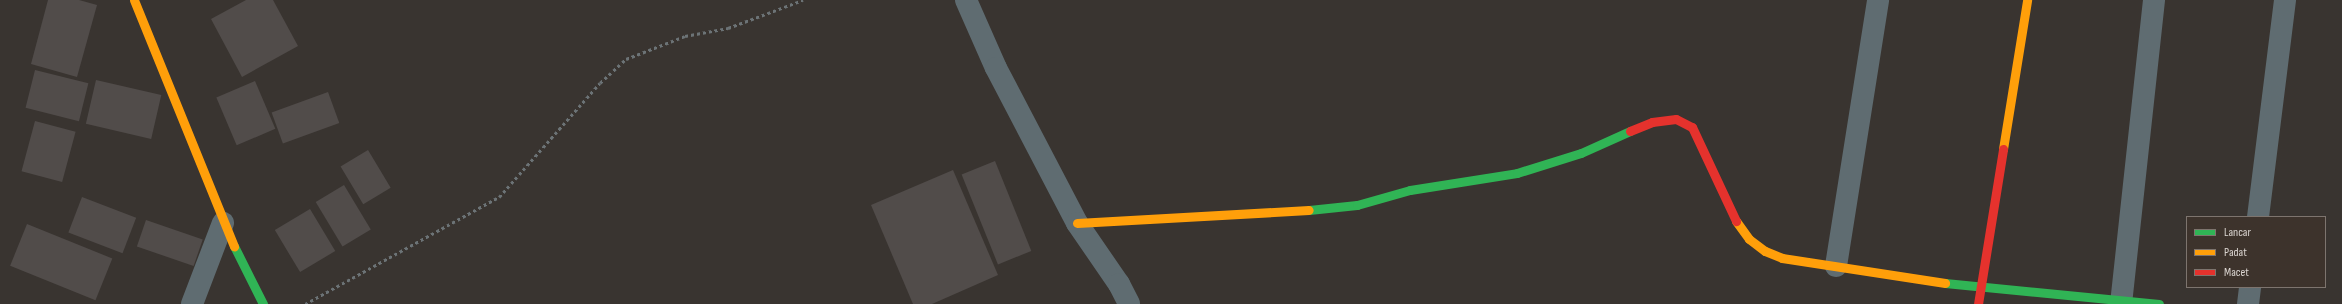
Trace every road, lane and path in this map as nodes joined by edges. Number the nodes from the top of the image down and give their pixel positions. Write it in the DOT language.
graph roads {
  1 [pos="134,0"];
  2 [pos="803,0"];
  3 [pos="966,0"];
  4 [pos="1878,0"];
  5 [pos="2027,0"];
  6 [pos="2154,0"];
  7 [pos="2285,0"];
  8 [pos="2258,216"];
  9 [pos="223,223"];
  10 [pos="1078,223"];
  11 [pos="1836,266"];
  12 [pos="1979,288"];
  13 [pos="2250,288"];
  14 [pos="2121,302"];
  15 [pos="192,304"];
  16 [pos="264,304"];
  17 [pos="305,304"];
  18 [pos="1129,304"];
  19 [pos="1978,304"];
  20 [pos="2159,304"];
  21 [pos="2248,304"];
  1 -- 9 [label="street"];
  2 -- 17 [label="path"];
  3 -- 10 [label="street"];
  4 -- 11 [label="street"];
  5 -- 12 [label="street"];
  6 -- 14 [label="street"];
  7 -- 8 [label="street"];
  9 -- 15 [label="street"];
  9 -- 16 [label="street"];
  10 -- 11 [label="street"];
  10 -- 18 [label="street"];
  11 -- 12 [label="street"];
  12 -- 14 [label="street"];
  12 -- 19 [label="street"];
  13 -- 21 [label="street"];
  14 -- 20 [label="street"];
}
